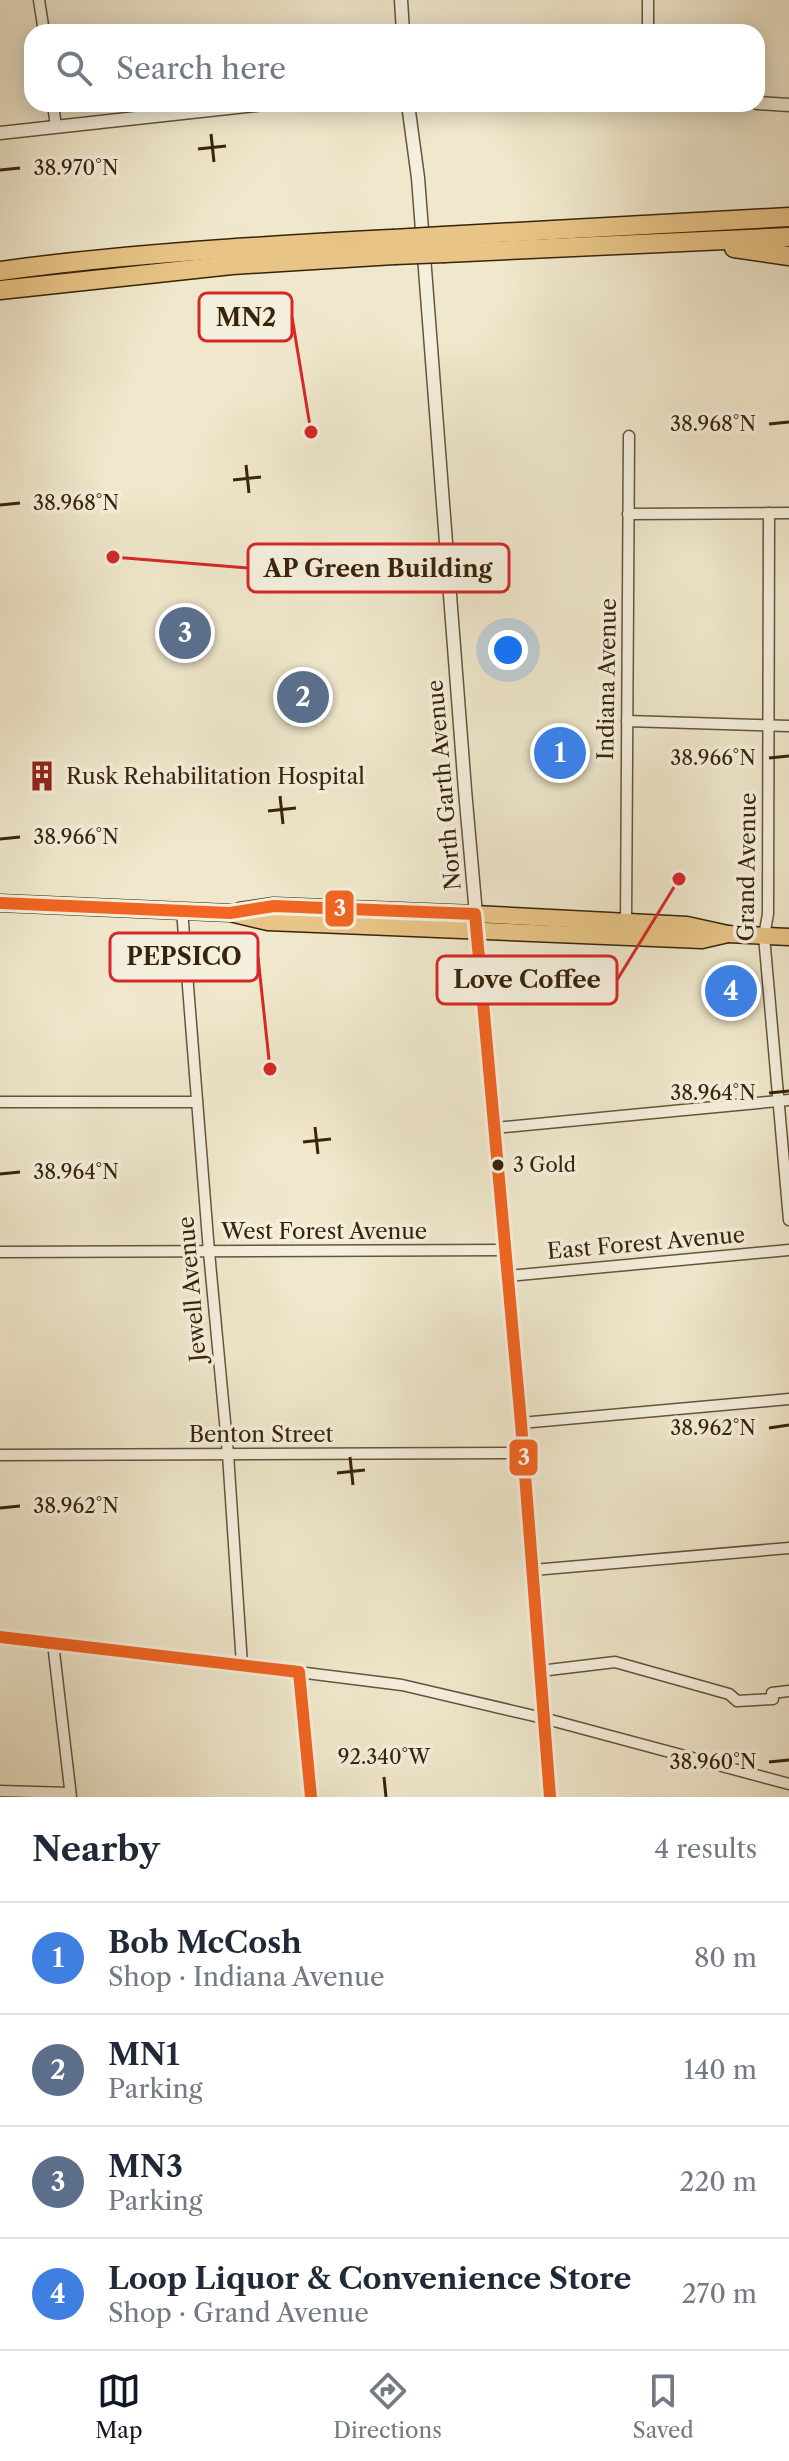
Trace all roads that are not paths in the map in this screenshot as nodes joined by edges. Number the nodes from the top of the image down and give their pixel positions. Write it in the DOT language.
graph roads {
  1 [pos="39,0"];
  2 [pos="401,0"];
  3 [pos="648,0"];
  4 [pos="43,24"];
  5 [pos="402,24"];
  6 [pos="648,24"];
  7 [pos="765,104"];
  8 [pos="789,105"];
  9 [pos="54,112"];
  10 [pos="192,112"];
  11 [pos="409,112"];
  12 [pos="56,127"];
  13 [pos="0,133"];
  14 [pos="789,211"];
  15 [pos="789,217"];
  16 [pos="726,220"];
  17 [pos="789,237"];
  18 [pos="692,242"];
  19 [pos="444,245"];
  20 [pos="394,247"];
  21 [pos="789,256"];
  22 [pos="0,271"];
  23 [pos="0,290"];
  24 [pos="629,436"];
  25 [pos="769,513"];
  26 [pos="789,513"];
  27 [pos="628,514"];
  28 [pos="627,721"];
  29 [pos="769,726"];
  30 [pos="789,726"];
  31 [pos="0,903"];
  32 [pos="182,910"];
  33 [pos="230,913"];
  34 [pos="475,914"];
  35 [pos="626,922"];
  36 [pos="476,932"];
  37 [pos="728,934"];
  38 [pos="764,936"];
  39 [pos="789,937"];
  40 [pos="784,1101"];
  41 [pos="0,1102"];
  42 [pos="197,1102"];
  43 [pos="495,1128"];
  44 [pos="789,1220"];
  45 [pos="505,1250"];
  46 [pos="789,1250"];
  47 [pos="0,1252"];
  48 [pos="209,1252"];
  49 [pos="507,1276"];
  50 [pos="789,1399"];
  51 [pos="521,1423"];
  52 [pos="523,1453"];
  53 [pos="228,1454"];
  54 [pos="0,1455"];
  55 [pos="789,1548"];
  56 [pos="533,1570"];
  57 [pos="0,1637"];
  58 [pos="53,1643"];
  59 [pos="242,1665"];
  60 [pos="540,1671"];
  61 [pos="299,1672"];
  62 [pos="789,1691"];
  63 [pos="543,1718"];
  64 [pos="786,1783"];
  65 [pos="0,1791"];
  66 [pos="71,1795"];
  67 [pos="311,1797"];
  68 [pos="550,1797"];
  69 [pos="784,1797"];
  1 -- 4 [label="street"];
  2 -- 5 [label="street"];
  3 -- 6 [label="street"];
  7 -- 8 [label="street"];
  9 -- 12 [label="street"];
  10 -- 12 [label="street"];
  11 -- 34 [label="street, North Garth Avenue"];
  12 -- 13 [label="street"];
  14 -- 16 [label="highway"];
  15 -- 16 [label="highway"];
  16 -- 19 [label="highway"];
  17 -- 18 [label="highway"];
  18 -- 19 [label="highway"];
  18 -- 21 [label="highway"];
  19 -- 20 [label="highway, bridge"];
  20 -- 22 [label="highway"];
  20 -- 23 [label="highway"];
  24 -- 27 [label="street, Indiana Avenue"];
  25 -- 26 [label="street"];
  25 -- 27 [label="street"];
  25 -- 29 [label="street, Grand Avenue"];
  27 -- 28 [label="street, Indiana Avenue"];
  28 -- 29 [label="street"];
  28 -- 35 [label="street, Indiana Avenue"];
  29 -- 30 [label="street"];
  29 -- 38 [label="street, Grand Avenue"];
  31 -- 32 [label="main road"];
  32 -- 33 [label="main road"];
  32 -- 42 [label="street, Jewell Avenue"];
  33 -- 34 [label="main road"];
  33 -- 36 [label="main road"];
  34 -- 35 [label="main road"];
  34 -- 36 [label="street, North Garth Avenue"];
  35 -- 37 [label="main road"];
  36 -- 37 [label="main road"];
  36 -- 43 [label="street, North Garth Avenue"];
  37 -- 38 [label="main road"];
  38 -- 39 [label="main road"];
  38 -- 40 [label="street, Grand Avenue"];
  40 -- 43 [label="street"];
  40 -- 44 [label="street, Grand Avenue"];
  41 -- 42 [label="street"];
  42 -- 48 [label="street, Jewell Avenue"];
  43 -- 45 [label="street, North Garth Avenue"];
  45 -- 48 [label="street, West Forest Avenue"];
  45 -- 49 [label="street, North Garth Avenue"];
  46 -- 49 [label="street, East Forest Avenue"];
  47 -- 48 [label="street, West Forest Avenue"];
  48 -- 53 [label="street, Jewell Avenue"];
  49 -- 51 [label="street, North Garth Avenue"];
  50 -- 51 [label="street"];
  51 -- 52 [label="street, North Garth Avenue"];
  52 -- 53 [label="street, Benton Street"];
  52 -- 56 [label="street, North Garth Avenue"];
  53 -- 54 [label="street, Benton Street"];
  53 -- 59 [label="street, Jewell Avenue"];
  55 -- 56 [label="street"];
  56 -- 60 [label="street, North Garth Avenue"];
  57 -- 58 [label="street"];
  58 -- 59 [label="street"];
  58 -- 66 [label="street"];
  59 -- 61 [label="street"];
  60 -- 62 [label="street"];
  60 -- 63 [label="street, North Garth Avenue"];
  61 -- 63 [label="street"];
  61 -- 67 [label="street"];
  63 -- 64 [label="street"];
  63 -- 68 [label="street, North Garth Avenue"];
  64 -- 69 [label="street"];
  65 -- 66 [label="street"];
}
